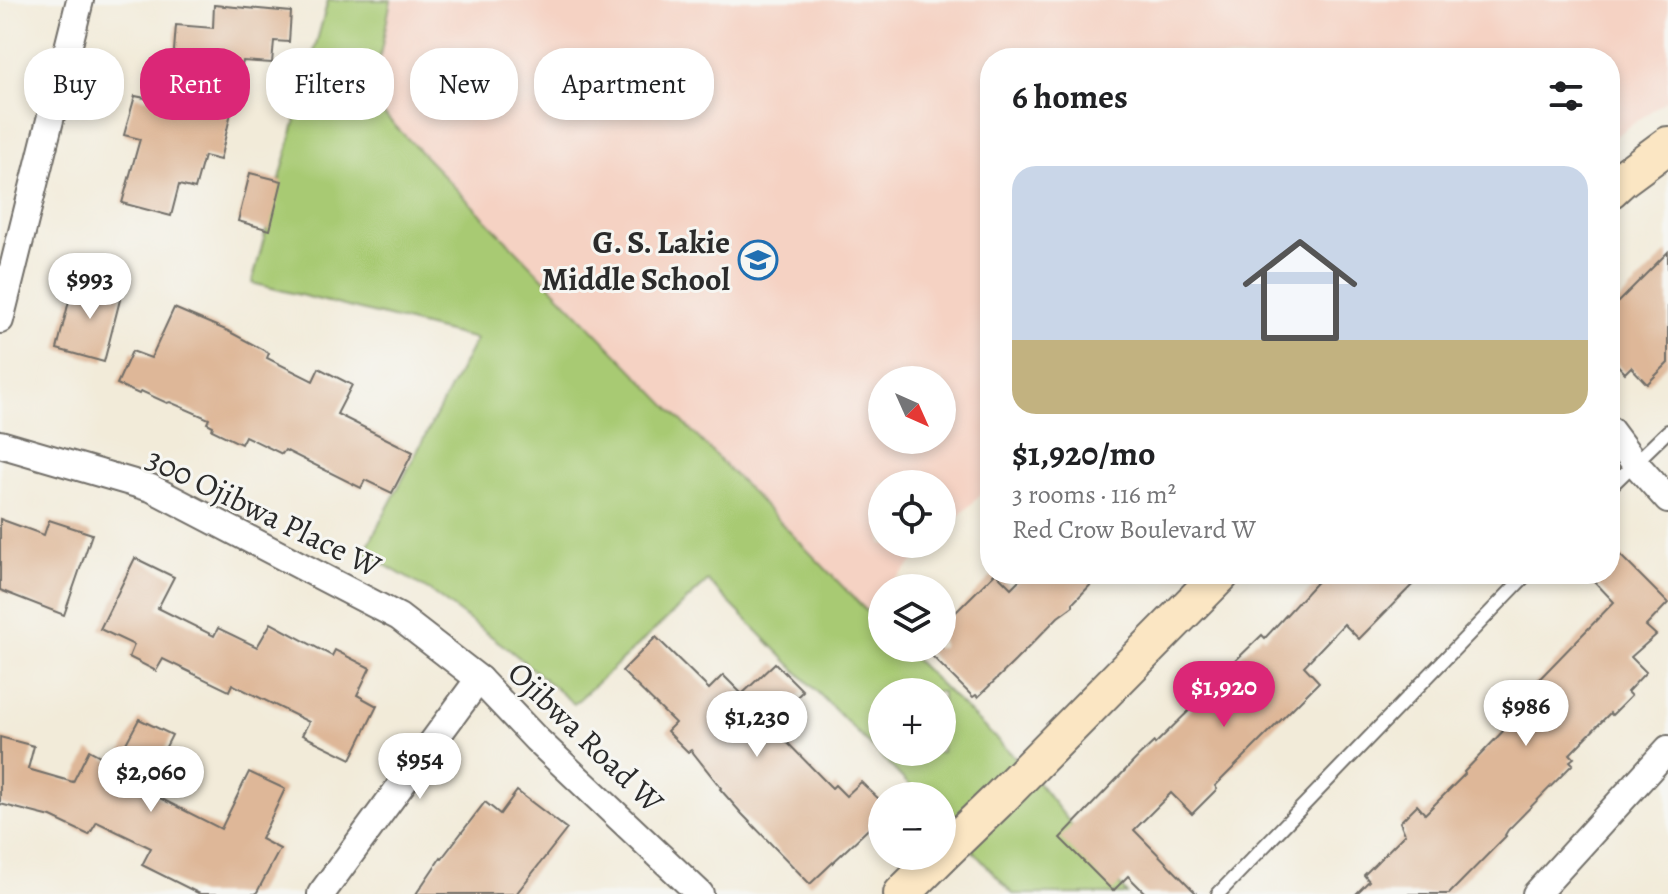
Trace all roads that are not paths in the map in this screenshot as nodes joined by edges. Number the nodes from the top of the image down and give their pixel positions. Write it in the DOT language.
graph roads {
  1 [pos="80,0"];
  2 [pos="1668,145"];
  3 [pos="1620,181"];
  4 [pos="0,320"];
  5 [pos="1668,431"];
  6 [pos="1620,443"];
  7 [pos="0,444"];
  8 [pos="1634,462"];
  9 [pos="1620,477"];
  10 [pos="1668,500"];
  11 [pos="1211,584"];
  12 [pos="1517,584"];
  13 [pos="479,679"];
  14 [pos="1668,749"];
  15 [pos="956,841"];
  16 [pos="926,870"];
  17 [pos="321,894"];
  18 [pos="700,894"];
  19 [pos="902,894"];
  20 [pos="1218,894"];
  21 [pos="1536,894"];
  1 -- 4 [label="street"];
  2 -- 3 [label="street"];
  5 -- 8 [label="lane"];
  6 -- 8 [label="street"];
  7 -- 13 [label="street, 300 Ojibwa Place W"];
  8 -- 9 [label="lane"];
  8 -- 10 [label="street"];
  11 -- 15 [label="street"];
  12 -- 20 [label="lane"];
  13 -- 17 [label="street, Ojibwa Road W"];
  13 -- 18 [label="street, Ojibwa Road W"];
  14 -- 21 [label="street"];
  16 -- 19 [label="street"];
}
